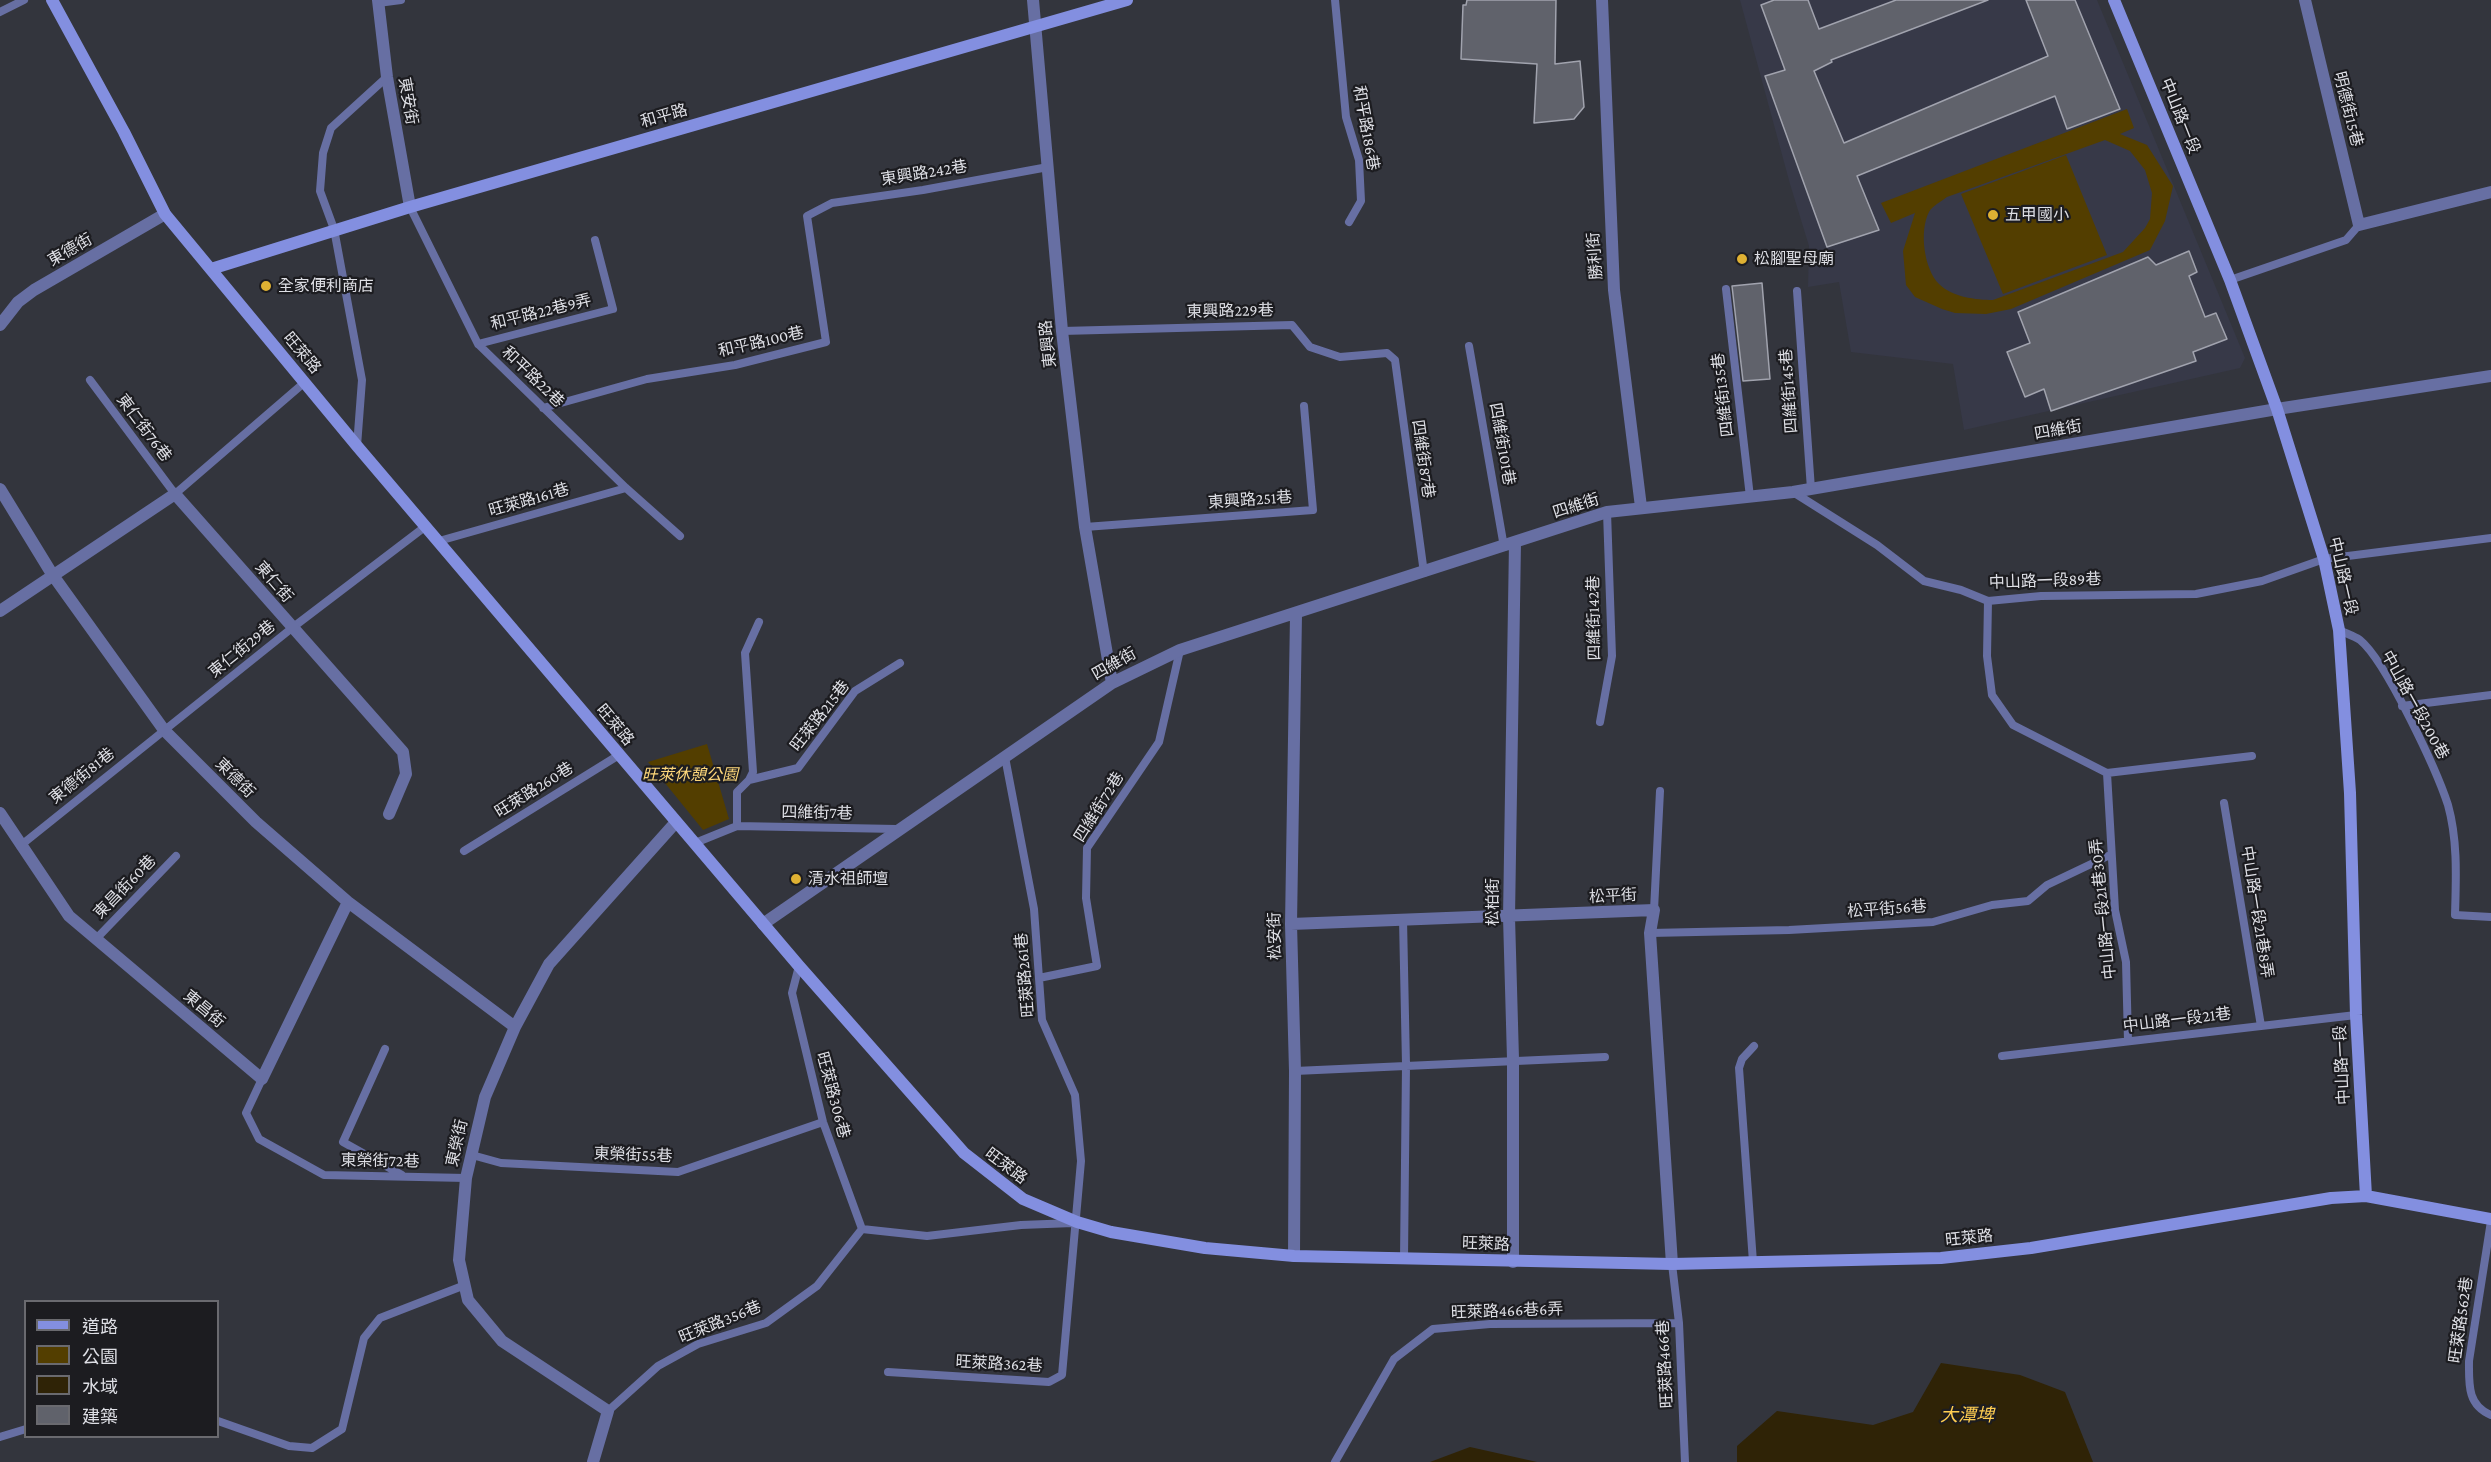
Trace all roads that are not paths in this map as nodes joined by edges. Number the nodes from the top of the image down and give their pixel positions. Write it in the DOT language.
graph roads {
  1 [pos="24,0"];
  2 [pos="52,0"];
  3 [pos="401,0"];
  4 [pos="1033,0"];
  5 [pos="1127,0"];
  6 [pos="1335,0"];
  7 [pos="1602,0"];
  8 [pos="2114,0"];
  9 [pos="2304,0"];
  10 [pos="378,1"];
  11 [pos="0,12"];
  12 [pos="1035,25"];
  13 [pos="387,77"];
  14 [pos="1048,166"];
  15 [pos="2491,192"];
  16 [pos="410,207"];
  17 [pos="165,214"];
  18 [pos="807,216"];
  19 [pos="1349,222"];
  20 [pos="2359,225"];
  21 [pos="334,229"];
  22 [pos="595,240"];
  23 [pos="211,269"];
  24 [pos="2230,280"];
  25 [pos="1726,289"];
  26 [pos="1797,291"];
  27 [pos="0,326"];
  28 [pos="1062,331"];
  29 [pos="478,344"];
  30 [pos="1469,346"];
  31 [pos="1387,353"];
  32 [pos="2491,376"];
  33 [pos="90,380"];
  34 [pos="305,382"];
  35 [pos="1304,406"];
  36 [pos="543,408"];
  37 [pos="2277,409"];
  38 [pos="357,446"];
  39 [pos="626,488"];
  40 [pos="0,489"];
  41 [pos="1810,489"];
  42 [pos="1793,492"];
  43 [pos="175,494"];
  44 [pos="1750,497"];
  45 [pos="1641,507"];
  46 [pos="1607,513"];
  47 [pos="426,526"];
  48 [pos="1085,527"];
  49 [pos="680,536"];
  50 [pos="2491,538"];
  51 [pos="439,541"];
  52 [pos="1510,545"];
  53 [pos="2324,559"];
  54 [pos="1424,573"];
  55 [pos="52,574"];
  56 [pos="1988,600"];
  57 [pos="0,612"];
  58 [pos="1296,615"];
  59 [pos="759,622"];
  60 [pos="292,628"];
  61 [pos="2339,630"];
  62 [pos="1180,650"];
  63 [pos="900,663"];
  64 [pos="1112,683"];
  65 [pos="2491,695"];
  66 [pos="2402,705"];
  67 [pos="1600,722"];
  68 [pos="164,730"];
  69 [pos="619,755"];
  70 [pos="2252,756"];
  71 [pos="1005,757"];
  72 [pos="2108,773"];
  73 [pos="748,780"];
  74 [pos="1660,791"];
  75 [pos="2224,803"];
  76 [pos="0,813"];
  77 [pos="389,814"];
  78 [pos="676,822"];
  79 [pos="737,826"];
  80 [pos="897,829"];
  81 [pos="694,843"];
  82 [pos="20,846"];
  83 [pos="464,850"];
  84 [pos="2110,855"];
  85 [pos="176,856"];
  86 [pos="348,902"];
  87 [pos="1654,910"];
  88 [pos="2491,916"];
  89 [pos="1509,917"];
  90 [pos="1403,919"];
  91 [pos="763,924"];
  92 [pos="1291,924"];
  93 [pos="1650,933"];
  94 [pos="96,939"];
  95 [pos="799,966"];
  96 [pos="1039,978"];
  97 [pos="2356,1015"];
  98 [pos="2261,1026"];
  99 [pos="515,1027"];
  100 [pos="2128,1041"];
  101 [pos="1754,1046"];
  102 [pos="385,1049"];
  103 [pos="2002,1056"];
  104 [pos="1605,1057"];
  105 [pos="1513,1059"];
  106 [pos="1406,1065"];
  107 [pos="1295,1071"];
  108 [pos="262,1079"];
  109 [pos="823,1122"];
  110 [pos="472,1155"];
  111 [pos="405,1177"];
  112 [pos="466,1178"];
  113 [pos="2366,1196"];
  114 [pos="2491,1220"];
  115 [pos="1077,1222"];
  116 [pos="862,1229"];
  117 [pos="1294,1256"];
  118 [pos="1404,1258"];
  119 [pos="1513,1262"];
  120 [pos="1753,1262"];
  121 [pos="1672,1264"];
  122 [pos="465,1285"];
  123 [pos="1678,1323"];
  124 [pos="888,1372"];
  125 [pos="608,1411"];
  126 [pos="2491,1414"];
  127 [pos="219,1421"];
  128 [pos="24,1430"];
  129 [pos="0,1437"];
  130 [pos="593,1462"];
  131 [pos="1335,1462"];
  132 [pos="1685,1462"];
  1 -- 11 [label="lane"];
  2 -- 17 [label="street, 旺萊路"];
  3 -- 10 [label="lane"];
  4 -- 12 [label="street, 東興路"];
  5 -- 12 [label="street, 和平路"];
  6 -- 19 [label="lane, 和平路186巷"];
  7 -- 45 [label="street, 勝利街"];
  8 -- 24 [label="street, 中山路一段"];
  9 -- 20 [label="street, 明德街15巷"];
  10 -- 13 [label="street, 東安街"];
  12 -- 14 [label="street, 東興路"];
  12 -- 16 [label="street, 和平路"];
  13 -- 16 [label="street, 東安街"];
  13 -- 21 [label="lane"];
  14 -- 18 [label="lane, 東興路242巷"];
  14 -- 28 [label="street, 東興路"];
  15 -- 20 [label="street"];
  16 -- 21 [label="street, 和平路"];
  16 -- 29 [label="lane, 和平路22巷"];
  17 -- 23 [label="street, 旺萊路"];
  17 -- 27 [label="street, 東德街"];
  18 -- 36 [label="lane, 和平路100巷"];
  20 -- 24 [label="lane"];
  21 -- 23 [label="street, 和平路"];
  21 -- 38 [label="lane"];
  22 -- 29 [label="lane, 和平路22巷9弄"];
  23 -- 34 [label="street, 旺萊路"];
  24 -- 37 [label="street, 中山路一段"];
  25 -- 44 [label="lane, 四維街135巷"];
  26 -- 41 [label="lane, 四維街145巷"];
  28 -- 31 [label="lane, 東興路229巷"];
  28 -- 48 [label="street, 東興路"];
  29 -- 36 [label="lane, 和平路22巷"];
  30 -- 52 [label="lane, 四維街101巷"];
  31 -- 54 [label="lane, 四維街87巷"];
  32 -- 37 [label="street, 四維街"];
  33 -- 43 [label="lane, 東仁街76巷"];
  34 -- 38 [label="street, 旺萊路"];
  34 -- 43 [label="lane"];
  35 -- 48 [label="lane, 東興路251巷"];
  36 -- 39 [label="lane, 和平路22巷"];
  37 -- 41 [label="street, 四維街"];
  37 -- 53 [label="street, 中山路一段"];
  38 -- 47 [label="street, 旺萊路"];
  39 -- 49 [label="lane, 和平路22巷"];
  39 -- 51 [label="lane, 旺萊路161巷"];
  40 -- 55 [label="street, 東德街"];
  41 -- 42 [label="street, 四維街"];
  42 -- 44 [label="street, 四維街"];
  42 -- 56 [label="lane, 中山路一段89巷"];
  43 -- 55 [label="street"];
  43 -- 60 [label="street, 東仁街"];
  44 -- 45 [label="street, 四維街"];
  45 -- 46 [label="street, 四維街"];
  46 -- 52 [label="street, 四維街"];
  46 -- 67 [label="lane, 四維街142巷"];
  47 -- 51 [label="street, 旺萊路"];
  47 -- 60 [label="lane, 東仁街29巷"];
  48 -- 64 [label="street, 東興路"];
  50 -- 53 [label="lane, 中山路一段89巷"];
  51 -- 69 [label="street, 旺萊路"];
  52 -- 54 [label="street, 四維街"];
  52 -- 89 [label="street, 松柏街"];
  53 -- 56 [label="lane, 中山路一段89巷"];
  53 -- 61 [label="street, 中山路一段"];
  54 -- 58 [label="street, 四維街"];
  55 -- 57 [label="street"];
  55 -- 68 [label="street, 東德街"];
  56 -- 72 [label="lane"];
  58 -- 62 [label="street, 四維街"];
  58 -- 92 [label="street, 松安街"];
  59 -- 73 [label="lane"];
  60 -- 68 [label="lane, 東仁街29巷"];
  60 -- 77 [label="street, 東仁街"];
  61 -- 66 [label="lane, 中山路一段200巷"];
  61 -- 97 [label="street, 中山路一段"];
  62 -- 64 [label="street, 四維街"];
  62 -- 96 [label="lane, 四維街72巷"];
  63 -- 73 [label="lane, 旺萊路215巷"];
  64 -- 71 [label="street, 四維街"];
  65 -- 66 [label="lane"];
  66 -- 88 [label="lane, 中山路一段200巷"];
  68 -- 82 [label="lane, 東德街81巷"];
  68 -- 86 [label="street, 東德街"];
  69 -- 78 [label="street, 旺萊路"];
  69 -- 83 [label="lane, 旺萊路260巷"];
  70 -- 72 [label="lane"];
  71 -- 80 [label="street, 四維街"];
  71 -- 96 [label="lane, 旺萊路261巷"];
  72 -- 84 [label="lane, 中山路一段21巷30弄"];
  73 -- 79 [label="lane"];
  74 -- 87 [label="lane"];
  75 -- 98 [label="lane, 中山路一段21巷8弄"];
  76 -- 82 [label="street, 東昌街"];
  78 -- 81 [label="street, 旺萊路"];
  78 -- 99 [label="street, 東榮街"];
  79 -- 80 [label="lane, 四維街7巷"];
  79 -- 81 [label="lane"];
  80 -- 91 [label="street, 四維街"];
  81 -- 91 [label="street, 旺萊路"];
  82 -- 94 [label="street, 東昌街"];
  84 -- 93 [label="lane, 松平街56巷"];
  84 -- 100 [label="lane, 中山路一段21巷30弄"];
  85 -- 94 [label="lane, 東昌街60巷"];
  86 -- 99 [label="street, 東德街"];
  86 -- 108 [label="street"];
  87 -- 89 [label="street, 松平街"];
  87 -- 93 [label="street, 松平街"];
  89 -- 90 [label="street, 松平街"];
  89 -- 105 [label="street, 松柏街"];
  90 -- 92 [label="street, 松平街"];
  90 -- 106 [label="lane"];
  91 -- 95 [label="street, 旺萊路"];
  92 -- 107 [label="street, 松安街"];
  93 -- 121 [label="street, 松平街"];
  94 -- 108 [label="street, 東昌街"];
  95 -- 109 [label="lane, 旺萊路306巷"];
  95 -- 115 [label="street, 旺萊路"];
  96 -- 115 [label="lane, 旺萊路261巷"];
  97 -- 98 [label="lane, 中山路一段21巷"];
  97 -- 113 [label="street, 中山路一段"];
  98 -- 100 [label="lane, 中山路一段21巷"];
  99 -- 110 [label="street, 東榮街"];
  100 -- 103 [label="lane, 中山路一段21巷"];
  101 -- 120 [label="lane"];
  102 -- 111 [label="lane"];
  104 -- 105 [label="lane"];
  105 -- 106 [label="lane"];
  105 -- 119 [label="street, 松柏街"];
  106 -- 107 [label="lane"];
  106 -- 118 [label="lane"];
  107 -- 117 [label="street, 松安街"];
  108 -- 111 [label="lane, 東榮街72巷"];
  109 -- 110 [label="lane, 東榮街55巷"];
  109 -- 116 [label="lane, 旺萊路306巷"];
  110 -- 112 [label="street, 東榮街"];
  111 -- 112 [label="lane, 東榮街72巷"];
  112 -- 122 [label="street, 東榮街"];
  113 -- 114 [label="street, 旺萊路"];
  113 -- 120 [label="street, 旺萊路"];
  114 -- 126 [label="lane, 旺萊路562巷"];
  115 -- 116 [label="lane"];
  115 -- 117 [label="street, 旺萊路"];
  115 -- 124 [label="lane, 旺萊路362巷"];
  116 -- 125 [label="lane, 旺萊路356巷"];
  117 -- 118 [label="street, 旺萊路"];
  118 -- 119 [label="street, 旺萊路"];
  119 -- 121 [label="street, 旺萊路"];
  120 -- 121 [label="street, 旺萊路"];
  121 -- 123 [label="lane, 旺萊路466巷"];
  122 -- 125 [label="street, 東榮街"];
  122 -- 127 [label="lane"];
  123 -- 131 [label="lane, 旺萊路466巷6弄"];
  123 -- 132 [label="lane, 旺萊路466巷"];
  125 -- 130 [label="street"];
  128 -- 129 [label="lane"];
}
